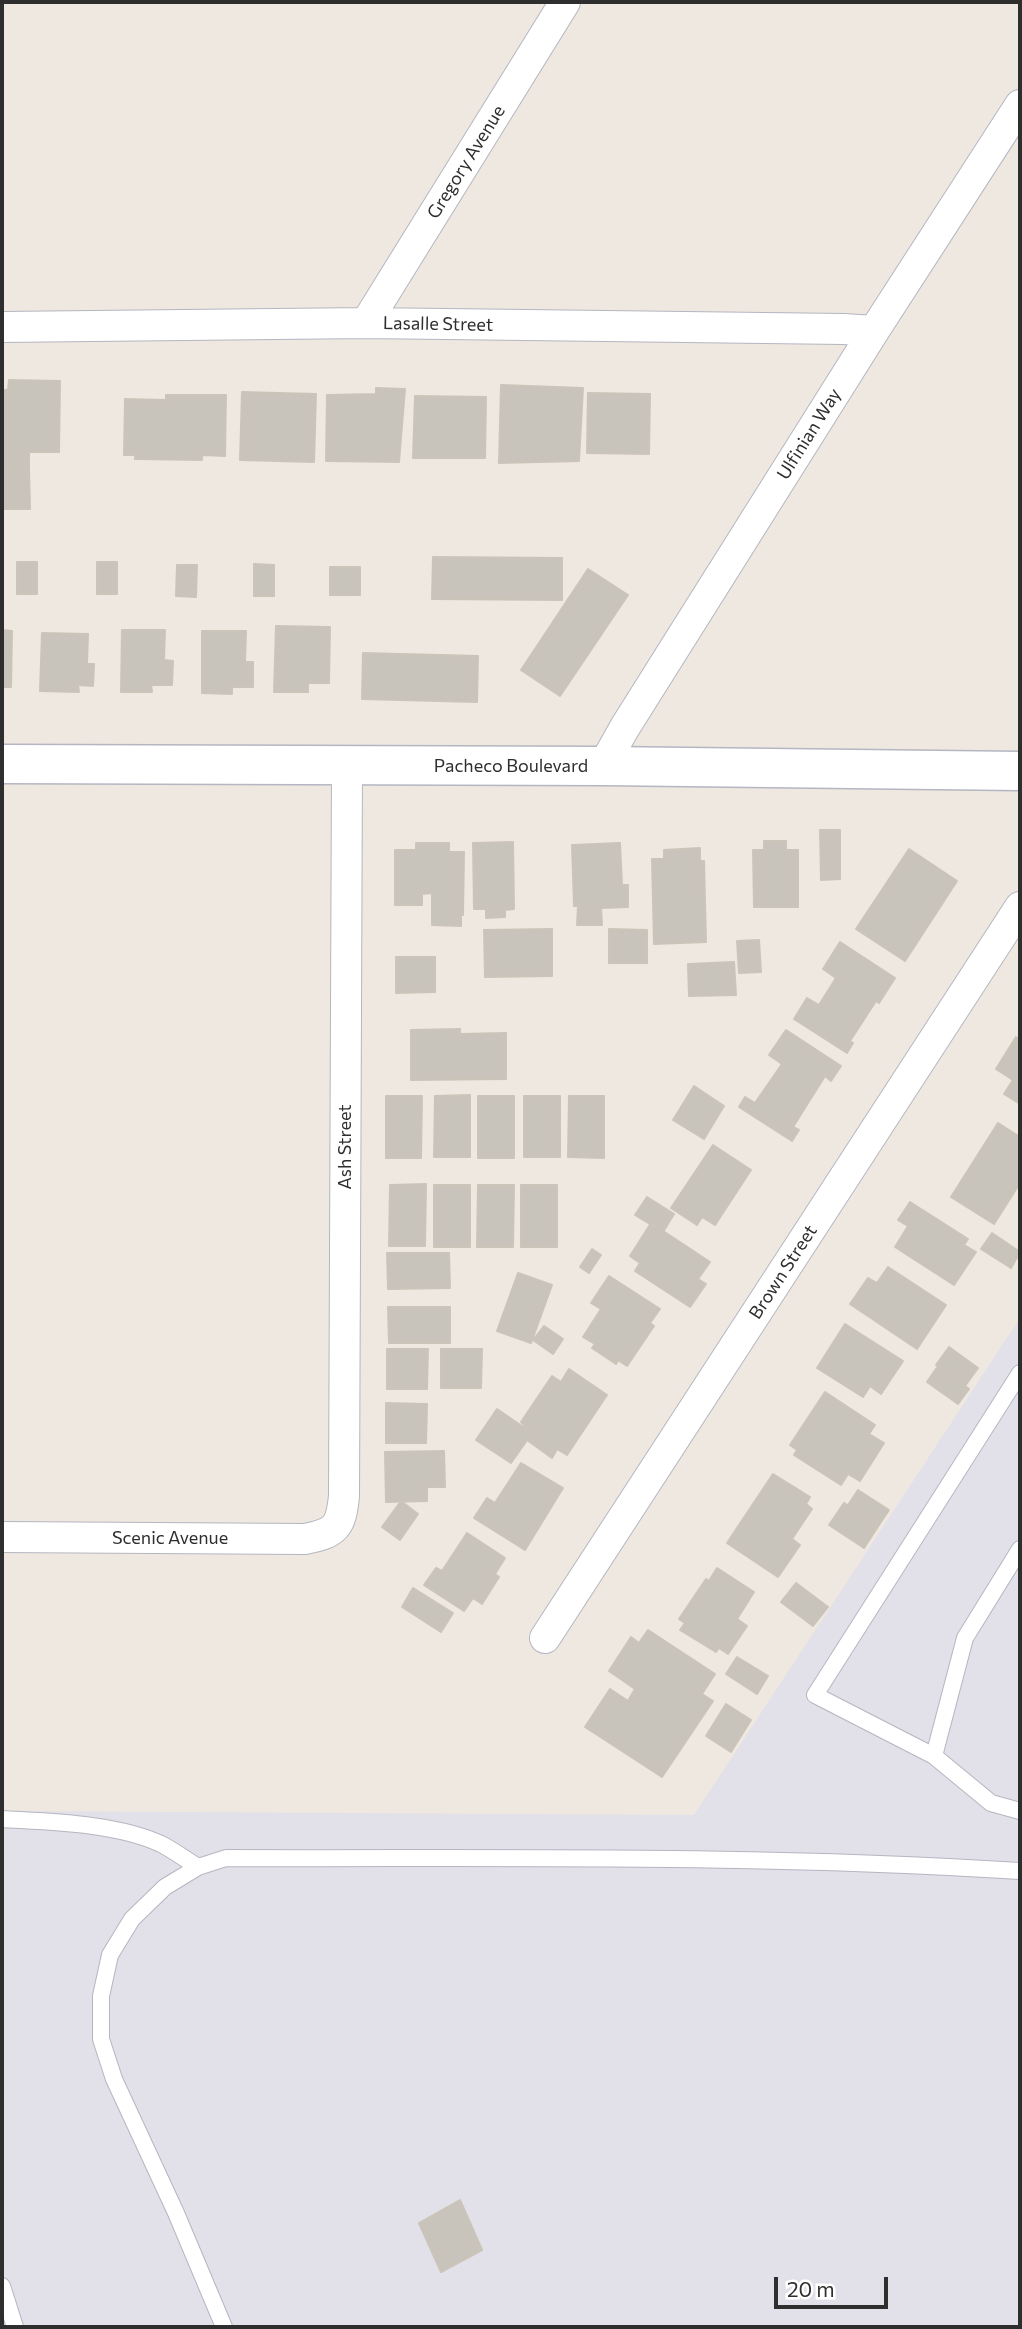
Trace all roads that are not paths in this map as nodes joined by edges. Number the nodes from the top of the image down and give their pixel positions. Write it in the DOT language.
graph roads {
  1 [pos="565,2"];
  2 [pos="1020,105"];
  3 [pos="1011,142"];
  4 [pos="366,323"];
  5 [pos="2,327"];
  6 [pos="874,331"];
  7 [pos="2,764"];
  8 [pos="347,765"];
  9 [pos="603,766"];
  10 [pos="1020,771"];
  11 [pos="1020,907"];
  12 [pos="1020,1373"];
  13 [pos="336,1528"];
  14 [pos="2,1537"];
  15 [pos="1020,1549"];
  16 [pos="545,1638"];
  17 [pos="934,1756"];
  18 [pos="1020,1811"];
  19 [pos="2,1819"];
  20 [pos="198,1867"];
  21 [pos="1020,1871"];
  22 [pos="2,2286"];
  23 [pos="15,2327"];
  24 [pos="224,2327"];
  1 -- 4 [label="street, Gregory Avenue"];
  2 -- 3 [label="street, Ulfinian Way"];
  3 -- 6 [label="street, Ulfinian Way"];
  4 -- 5 [label="street, Lasalle Street"];
  4 -- 6 [label="street, Lasalle Street"];
  6 -- 9 [label="street, Ulfinian Way"];
  7 -- 8 [label="main road, Pacheco Boulevard"];
  8 -- 9 [label="main road, Pacheco Boulevard"];
  8 -- 13 [label="street, Ash Street"];
  9 -- 10 [label="main road, Pacheco Boulevard"];
  11 -- 16 [label="street, Brown Street"];
  12 -- 17 [label="lane"];
  13 -- 14 [label="street, Scenic Avenue"];
  15 -- 17 [label="lane"];
  17 -- 18 [label="lane"];
  19 -- 20 [label="lane"];
  20 -- 21 [label="lane"];
  20 -- 24 [label="lane"];
  22 -- 23 [label="lane"];
}
